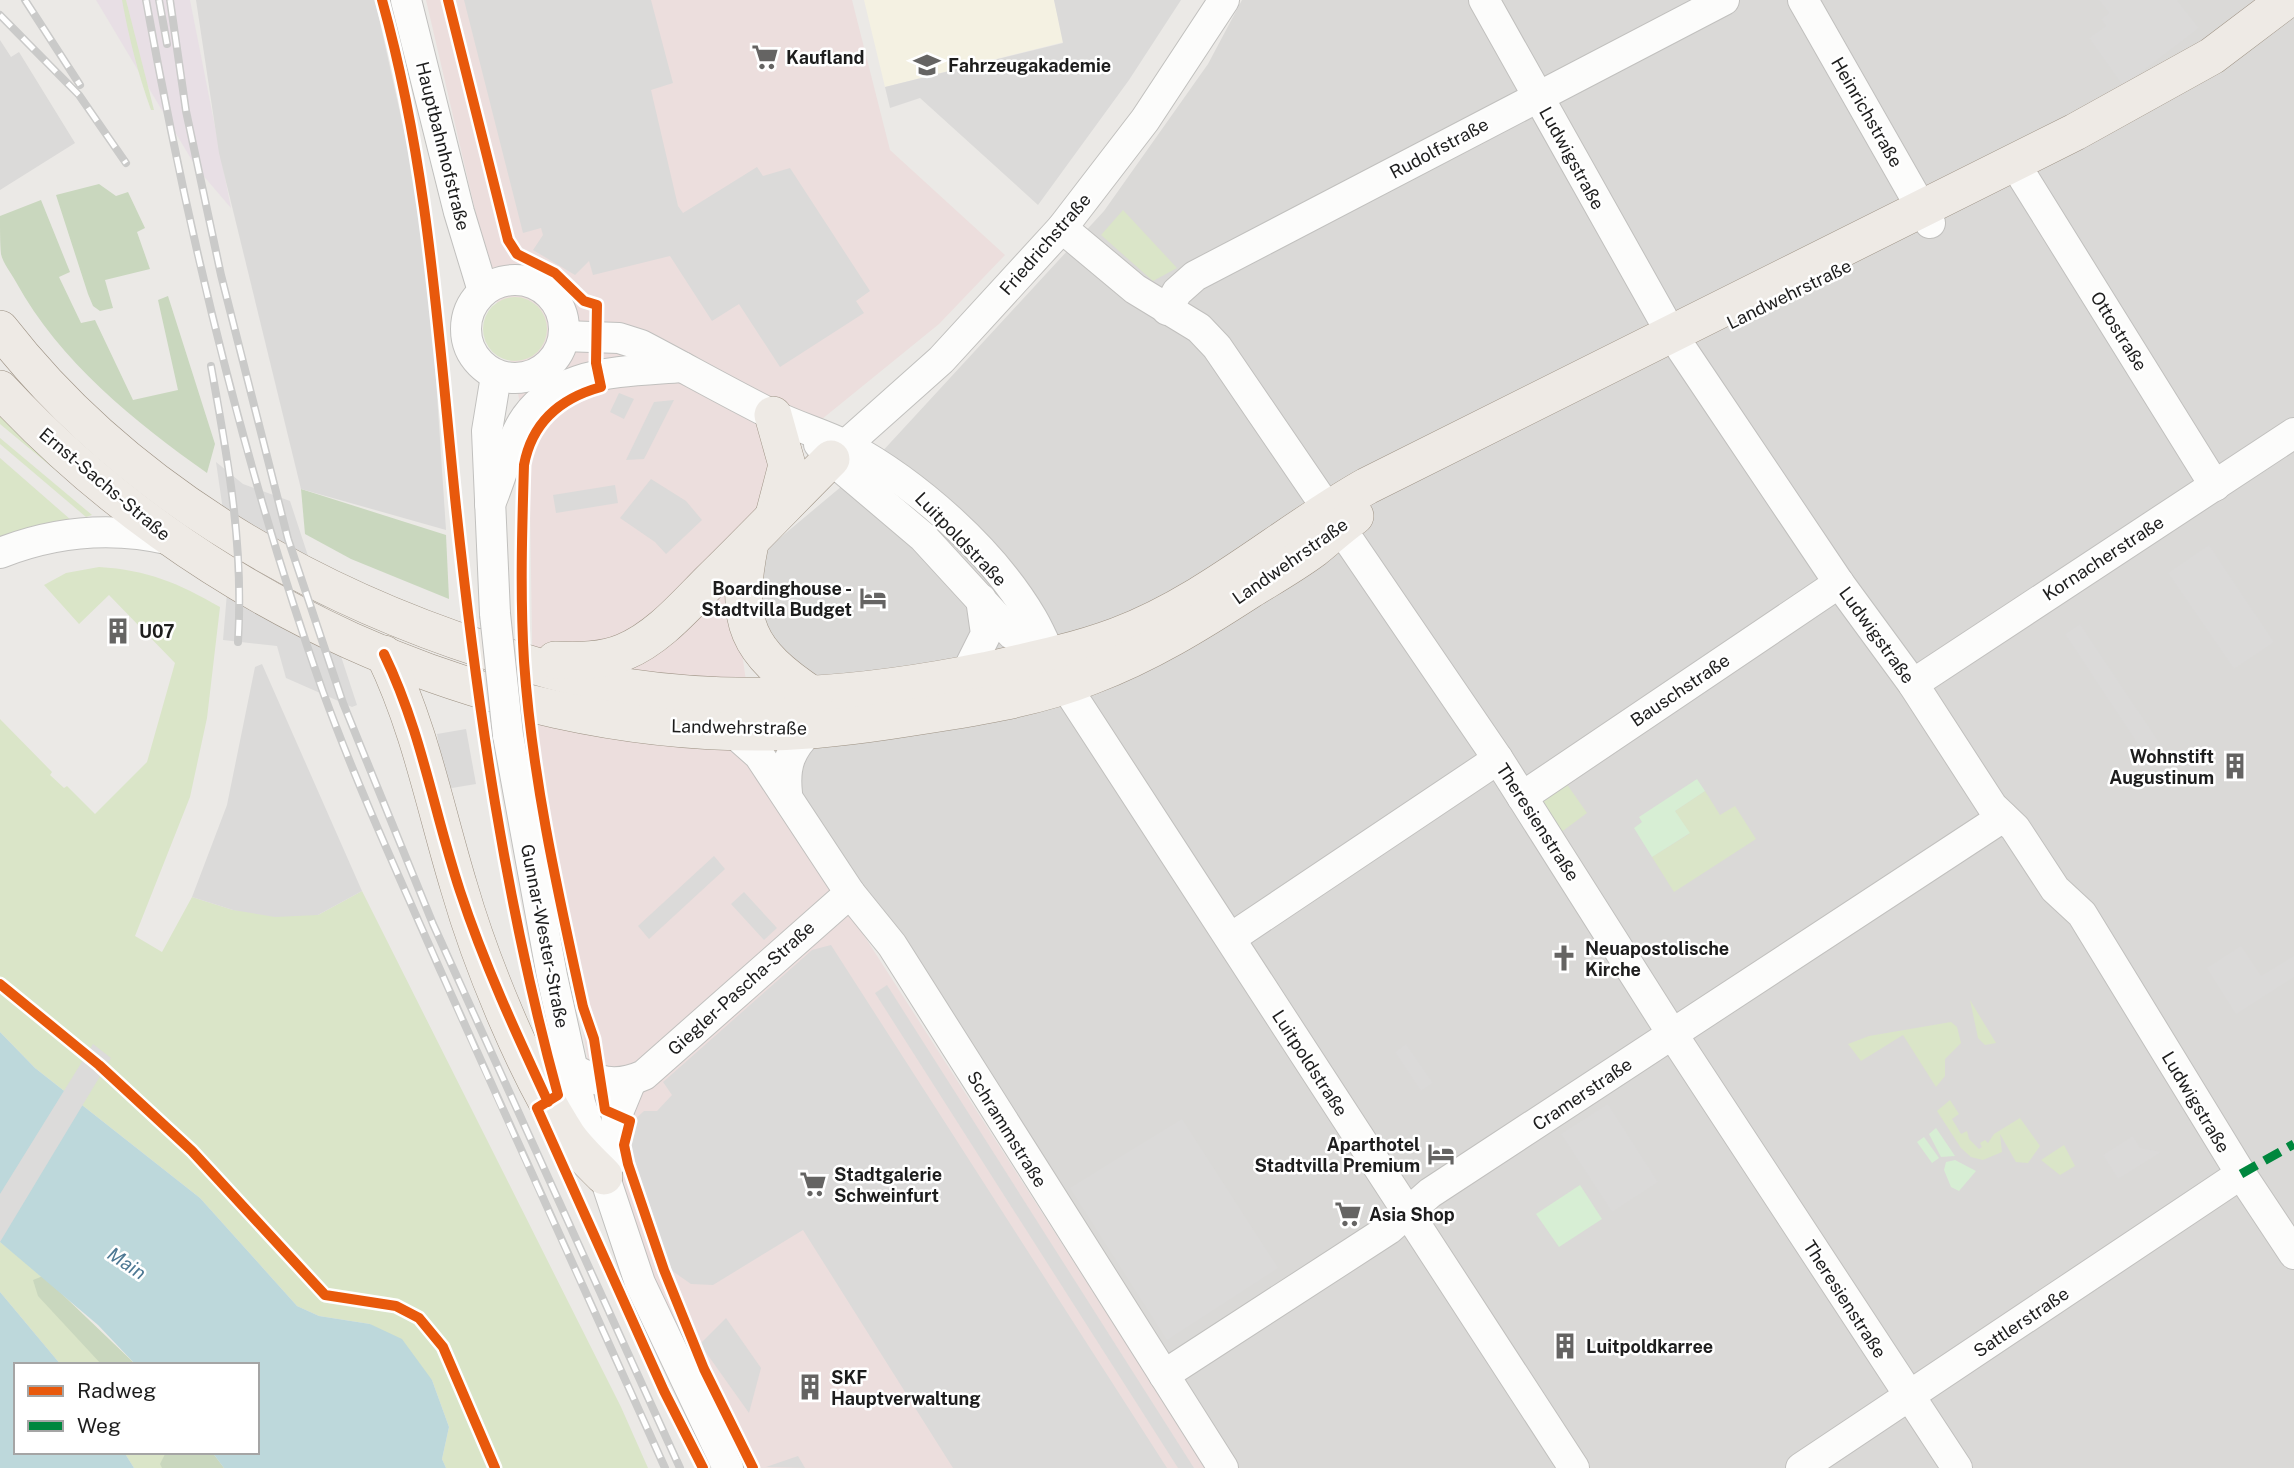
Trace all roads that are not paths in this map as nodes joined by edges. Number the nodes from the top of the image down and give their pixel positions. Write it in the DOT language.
graph roads {
  1 [pos="406,0"];
  2 [pos="1224,0"];
  3 [pos="1484,0"];
  4 [pos="1724,0"];
  5 [pos="1803,0"];
  6 [pos="2286,0"];
  7 [pos="2294,24"];
  8 [pos="1537,96"];
  9 [pos="2023,177"];
  10 [pos="1926,217"];
  11 [pos="1062,228"];
  12 [pos="483,292"];
  13 [pos="1167,310"];
  14 [pos="0,329"];
  15 [pos="564,336"];
  16 [pos="1676,340"];
  17 [pos="682,366"];
  18 [pos="496,376"];
  19 [pos="0,389"];
  20 [pos="773,415"];
  21 [pos="2294,433"];
  22 [pos="838,452"];
  23 [pos="2215,486"];
  24 [pos="490,504"];
  25 [pos="774,515"];
  26 [pos="1334,517"];
  27 [pos="216,523"];
  28 [pos="172,540"];
  29 [pos="750,543"];
  30 [pos="0,553"];
  31 [pos="218,570"];
  32 [pos="1839,583"];
  33 [pos="981,598"];
  34 [pos="384,654"];
  35 [pos="505,657"];
  36 [pos="1057,671"];
  37 [pos="966,674"];
  38 [pos="1913,684"];
  39 [pos="812,713"];
  40 [pos="732,731"];
  41 [pos="1498,759"];
  42 [pos="788,793"];
  43 [pos="1522,797"];
  44 [pos="2003,817"];
  45 [pos="850,893"];
  46 [pos="1231,938"];
  47 [pos="1671,1032"];
  48 [pos="571,1068"];
  49 [pos="631,1081"];
  50 [pos="2241,1174"];
  51 [pos="604,1176"];
  52 [pos="1407,1214"];
  53 [pos="2294,1254"];
  54 [pos="1164,1375"];
  55 [pos="1909,1397"];
  56 [pos="728,1468"];
  57 [pos="1223,1468"];
  58 [pos="1574,1468"];
  59 [pos="1801,1468"];
  60 [pos="1957,1468"];
  1 -- 12 [label="street, Hauptbahnhofstraße"];
  2 -- 11 [label="street, Friedrichstraße"];
  3 -- 8 [label="street, Ludwigstraße"];
  4 -- 8 [label="street, Rudolfstraße"];
  5 -- 10 [label="street, Heinrichstraße"];
  6 -- 10 [label="main road, Landwehrstraße"];
  7 -- 9 [label="main road, Landwehrstraße"];
  8 -- 13 [label="street, Rudolfstraße"];
  8 -- 16 [label="street, Ludwigstraße"];
  9 -- 10 [label="main road, Landwehrstraße"];
  9 -- 23 [label="street, Ottostraße"];
  10 -- 16 [label="main road, Landwehrstraße"];
  11 -- 13 [label="street, Theresienstraße"];
  11 -- 22 [label="street, Friedrichstraße"];
  12 -- 15 [label="street"];
  12 -- 18 [label="street"];
  13 -- 26 [label="street, Theresienstraße"];
  14 -- 27 [label="main road, Ernst-Sachs-Straße"];
  15 -- 17 [label="street, Luitpoldstraße"];
  15 -- 18 [label="street"];
  16 -- 26 [label="main road, Landwehrstraße"];
  16 -- 32 [label="street, Ludwigstraße"];
  17 -- 20 [label="street, Luitpoldstraße"];
  17 -- 24 [label="street"];
  18 -- 24 [label="street, Gunnar-Wester-Straße"];
  19 -- 28 [label="main road, Ernst-Sachs-Straße"];
  20 -- 22 [label="street, Luitpoldstraße"];
  20 -- 25 [label="main road"];
  21 -- 23 [label="street, Kornacherstraße"];
  22 -- 25 [label="main road"];
  22 -- 33 [label="street, Luitpoldstraße"];
  22 -- 36 [label="street, Luitpoldstraße"];
  23 -- 38 [label="street, Kornacherstraße"];
  24 -- 48 [label="street, Gunnar-Wester-Straße, bridge"];
  25 -- 29 [label="main road"];
  26 -- 36 [label="main road, Landwehrstraße"];
  26 -- 41 [label="street, Theresienstraße"];
  27 -- 35 [label="main road, Landwehrstraße"];
  28 -- 30 [label="street"];
  28 -- 31 [label="main road, Ernst-Sachs-Straße"];
  29 -- 35 [label="main road"];
  29 -- 39 [label="main road"];
  31 -- 34 [label="main road, Landwehrstraße"];
  32 -- 38 [label="street, Ludwigstraße"];
  32 -- 43 [label="street, Bauschstraße"];
  33 -- 36 [label="street, Luitpoldstraße"];
  33 -- 37 [label="street"];
  34 -- 40 [label="main road, Landwehrstraße"];
  34 -- 51 [label="main road"];
  35 -- 39 [label="main road, Landwehrstraße"];
  36 -- 37 [label="main road, Landwehrstraße"];
  36 -- 39 [label="main road, Landwehrstraße"];
  36 -- 46 [label="street, Luitpoldstraße"];
  37 -- 39 [label="main road, Landwehrstraße"];
  38 -- 44 [label="street, Ludwigstraße"];
  39 -- 40 [label="main road, Landwehrstraße"];
  39 -- 42 [label="street"];
  40 -- 42 [label="street, Schrammstraße"];
  41 -- 43 [label="street, Theresienstraße"];
  41 -- 46 [label="street"];
  42 -- 45 [label="street, Schrammstraße"];
  43 -- 47 [label="street, Theresienstraße"];
  44 -- 47 [label="street, Cramerstraße"];
  44 -- 50 [label="street, Ludwigstraße"];
  45 -- 49 [label="street, Giegler-Pascha-Straße"];
  45 -- 54 [label="street, Schrammstraße"];
  46 -- 52 [label="street, Luitpoldstraße"];
  47 -- 52 [label="street, Cramerstraße"];
  47 -- 55 [label="street, Theresienstraße"];
  48 -- 49 [label="street"];
  48 -- 51 [label="street, Gunnar-Wester-Straße"];
  49 -- 51 [label="street"];
  50 -- 53 [label="street, Ludwigstraße"];
  50 -- 55 [label="street, Sattlerstraße"];
  51 -- 56 [label="street, Gunnar-Wester-Straße"];
  52 -- 54 [label="street, Cramerstraße"];
  52 -- 58 [label="street, Luitpoldstraße"];
  54 -- 57 [label="street, Schrammstraße"];
  55 -- 59 [label="street, Sattlerstraße"];
  55 -- 60 [label="street, Theresienstraße"];
}
